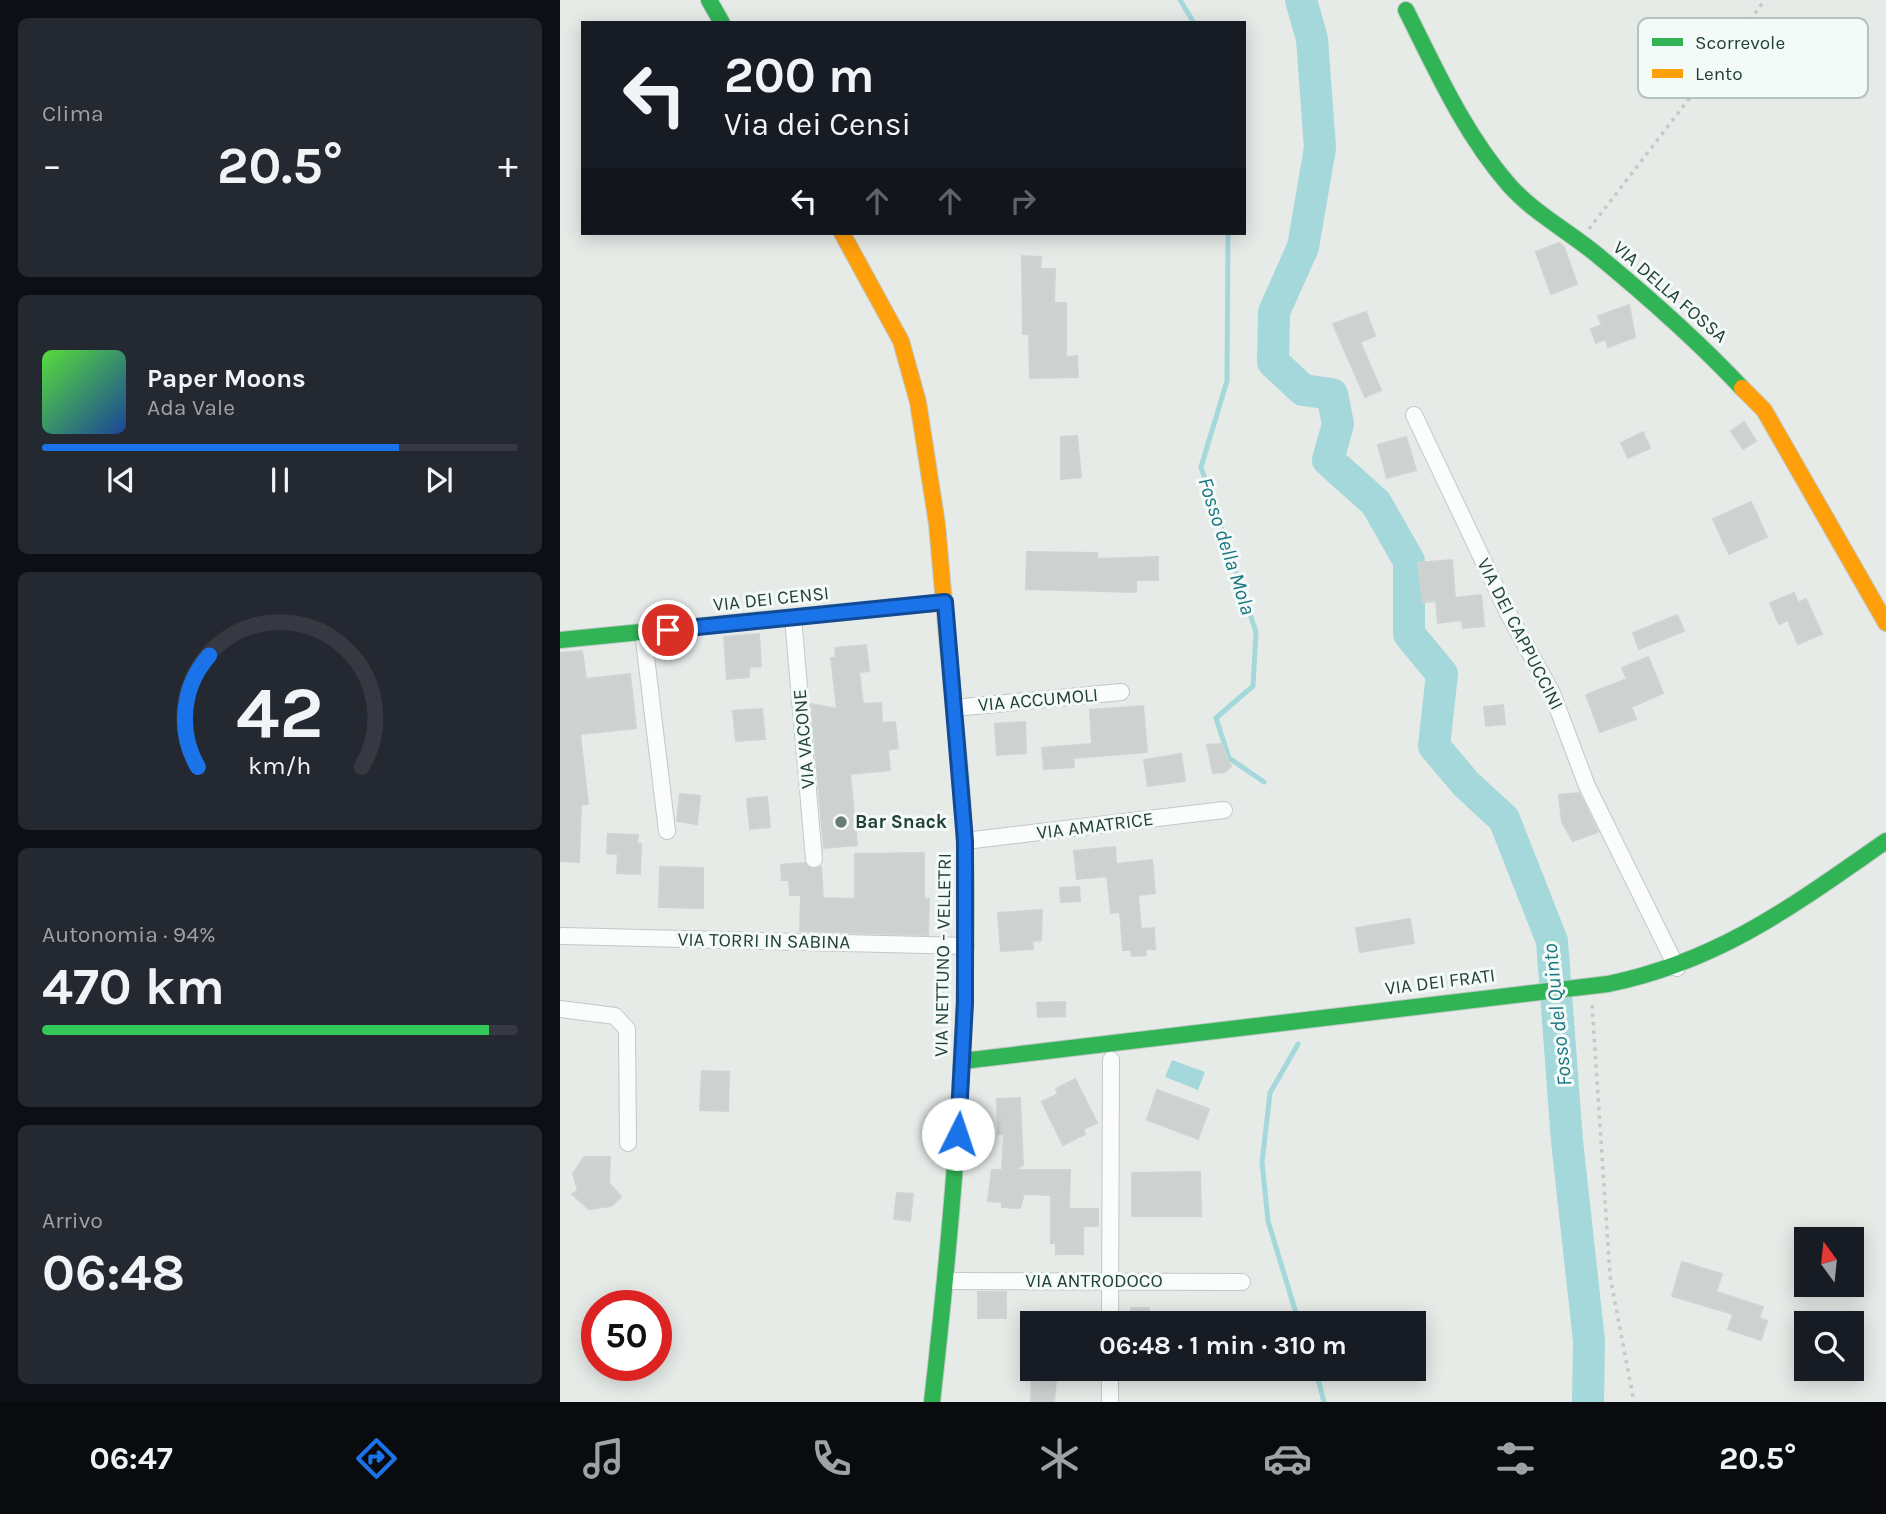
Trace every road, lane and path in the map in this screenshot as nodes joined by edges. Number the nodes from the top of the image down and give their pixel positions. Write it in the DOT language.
graph roads {
  1 [pos="709,0"];
  2 [pos="1765,0"];
  3 [pos="1406,10"];
  4 [pos="1751,18"];
  5 [pos="721,21"];
  6 [pos="1690,98"];
  7 [pos="843,235"];
  8 [pos="1580,241"];
  9 [pos="1414,415"];
  10 [pos="945,602"];
  11 [pos="793,618"];
  12 [pos="1886,623"];
  13 [pos="643,632"];
  14 [pos="560,640"];
  15 [pos="1121,692"];
  16 [pos="954,708"];
  17 [pos="1224,810"];
  18 [pos="667,831"];
  19 [pos="965,841"];
  20 [pos="1886,841"];
  21 [pos="814,859"];
  22 [pos="563,936"];
  23 [pos="966,946"];
  24 [pos="1677,968"];
  25 [pos="1591,986"];
  26 [pos="560,1009"];
  27 [pos="1111,1060"];
  28 [pos="963,1061"];
  29 [pos="628,1143"];
  30 [pos="946,1281"];
  31 [pos="1110,1282"];
  32 [pos="1242,1282"];
  33 [pos="1110,1311"];
  34 [pos="1110,1381"];
  35 [pos="932,1402"];
  36 [pos="1110,1402"];
  37 [pos="1634,1402"];
  1 -- 5 [label="street"];
  2 -- 4 [label="path"];
  3 -- 8 [label="street, VIA DELLA FOSSA"];
  6 -- 8 [label="path"];
  7 -- 10 [label="street, VIA NETTUNO - VELLETRI"];
  8 -- 12 [label="street, VIA DELLA FOSSA"];
  9 -- 24 [label="street, VIA DEI CAPPUCCINI"];
  10 -- 11 [label="street, VIA DEI CENSI"];
  10 -- 16 [label="street, VIA NETTUNO - VELLETRI"];
  11 -- 13 [label="street, VIA DEI CENSI"];
  11 -- 21 [label="street, VIA VACONE"];
  13 -- 14 [label="street, VIA DEI CENSI"];
  13 -- 18 [label="street"];
  15 -- 16 [label="street, VIA ACCUMOLI"];
  16 -- 19 [label="street, VIA NETTUNO - VELLETRI"];
  17 -- 19 [label="street, VIA AMATRICE"];
  19 -- 23 [label="street, VIA NETTUNO - VELLETRI"];
  20 -- 24 [label="street, VIA DEI FRATI"];
  22 -- 23 [label="street, VIA TORRI IN SABINA"];
  23 -- 28 [label="street, VIA NETTUNO - VELLETRI"];
  24 -- 25 [label="street, VIA DEI FRATI"];
  25 -- 28 [label="street, VIA DEI FRATI"];
  25 -- 37 [label="path"];
  26 -- 29 [label="street"];
  27 -- 31 [label="street"];
  28 -- 30 [label="street, VIA NETTUNO - VELLETRI"];
  30 -- 31 [label="street, VIA ANTRODOCO"];
  30 -- 35 [label="street, VIA NETTUNO - VELLETRI"];
  31 -- 32 [label="street, VIA ANTRODOCO"];
  31 -- 33 [label="street"];
  34 -- 36 [label="street"];
}
